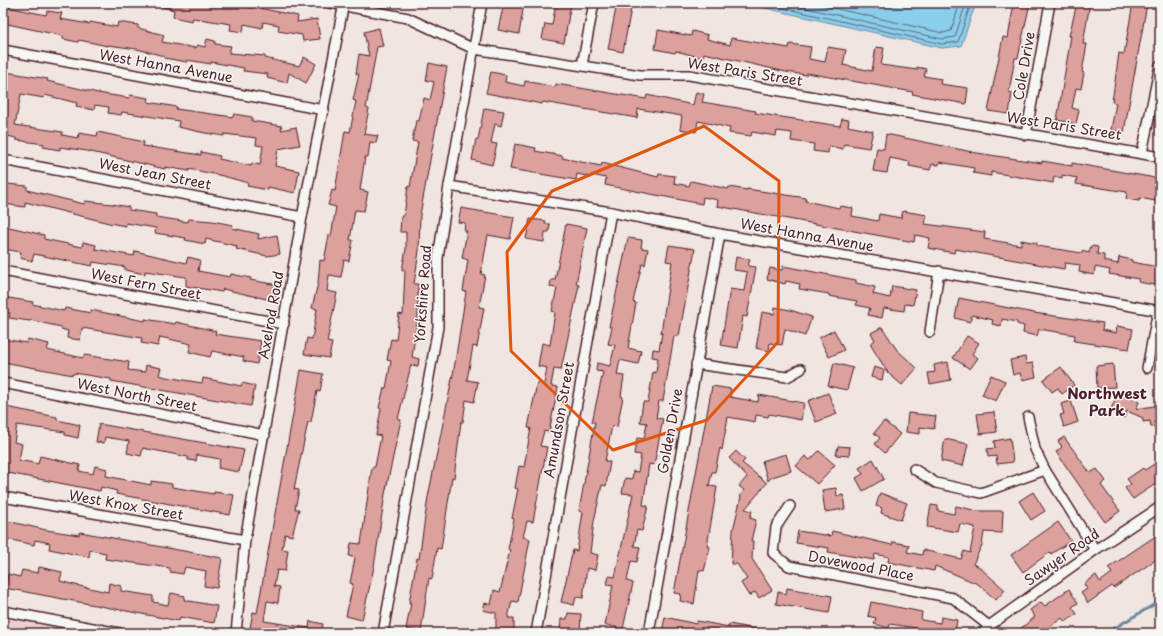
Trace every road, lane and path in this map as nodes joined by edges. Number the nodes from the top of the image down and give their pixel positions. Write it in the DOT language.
graph roads {
  1 [pos="330,3"];
  2 [pos="482,3"];
  3 [pos="594,3"];
  4 [pos="1050,3"];
  5 [pos="344,4"];
  6 [pos="474,48"];
  7 [pos="3,50"];
  8 [pos="582,65"];
  9 [pos="1160,66"];
  10 [pos="324,110"];
  11 [pos="1026,135"];
  12 [pos="1142,153"];
  13 [pos="1160,157"];
  14 [pos="3,160"];
  15 [pos="449,186"];
  16 [pos="611,212"];
  17 [pos="302,217"];
  18 [pos="720,234"];
  19 [pos="3,271"];
  20 [pos="939,272"];
  21 [pos="1159,310"];
  22 [pos="284,324"];
  23 [pos="930,332"];
  24 [pos="696,364"];
  25 [pos="1147,368"];
  26 [pos="801,369"];
  27 [pos="3,383"];
  28 [pos="1028,417"];
  29 [pos="265,435"];
  30 [pos="914,469"];
  31 [pos="1045,470"];
  32 [pos="3,497"];
  33 [pos="790,506"];
  34 [pos="1160,508"];
  35 [pos="245,540"];
  36 [pos="1095,550"];
  37 [pos="3,611"];
  38 [pos="986,630"];
  39 [pos="119,633"];
  40 [pos="236,633"];
  41 [pos="383,633"];
  42 [pos="536,633"];
  43 [pos="649,633"];
  1 -- 5 [label="street, West Paris Street"];
  2 -- 6 [label="street, Yorkshire Road"];
  3 -- 8 [label="street"];
  4 -- 11 [label="street, Cole Drive"];
  5 -- 6 [label="street, West Paris Street"];
  5 -- 10 [label="street, Axelrod Road"];
  6 -- 8 [label="street, West Paris Street"];
  6 -- 15 [label="street, Yorkshire Road"];
  7 -- 10 [label="street, West Hanna Avenue"];
  8 -- 11 [label="street, West Paris Street"];
  9 -- 12 [label="street"];
  10 -- 17 [label="street, Axelrod Road"];
  11 -- 12 [label="street, West Paris Street"];
  12 -- 13 [label="street, West Paris Street"];
  14 -- 17 [label="street, West Jean Street"];
  15 -- 16 [label="street, West Hanna Avenue"];
  15 -- 41 [label="street, Yorkshire Road"];
  16 -- 18 [label="street, West Hanna Avenue"];
  16 -- 42 [label="street, Amundson Street"];
  17 -- 22 [label="street, Axelrod Road"];
  18 -- 20 [label="street, West Hanna Avenue"];
  18 -- 24 [label="street, Golden Drive"];
  19 -- 22 [label="street, West Fern Street"];
  20 -- 21 [label="street, West Hanna Avenue"];
  20 -- 23 [label="street"];
  21 -- 25 [label="street"];
  22 -- 29 [label="street, Axelrod Road"];
  24 -- 26 [label="street"];
  24 -- 43 [label="street, Golden Drive"];
  27 -- 29 [label="street, West North Street"];
  28 -- 31 [label="street"];
  29 -- 35 [label="street, Axelrod Road"];
  30 -- 31 [label="street"];
  31 -- 36 [label="street"];
  32 -- 35 [label="street, West Knox Street"];
  33 -- 38 [label="street, Dovewood Place"];
  34 -- 36 [label="street, Sawyer Road"];
  35 -- 40 [label="street, Axelrod Road"];
  36 -- 38 [label="street, Sawyer Road"];
  37 -- 39 [label="street"];
}
